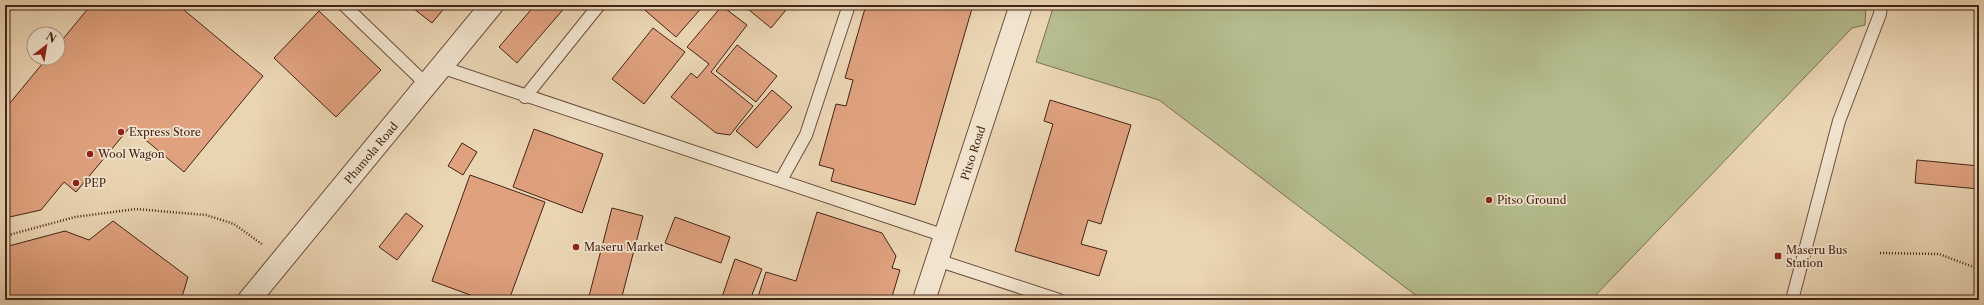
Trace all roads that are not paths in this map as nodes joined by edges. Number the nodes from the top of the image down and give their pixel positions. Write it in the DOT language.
graph roads {
  1 [pos="344,5"];
  2 [pos="492,5"];
  3 [pos="598,5"];
  4 [pos="849,5"];
  5 [pos="1021,5"];
  6 [pos="1881,9"];
  7 [pos="441,68"];
  8 [pos="427,85"];
  9 [pos="525,97"];
  10 [pos="781,180"];
  11 [pos="945,236"];
  12 [pos="937,260"];
  13 [pos="249,300"];
  14 [pos="924,300"];
  15 [pos="1059,300"];
  16 [pos="1792,300"];
  1 -- 8 [label="lane"];
  2 -- 7 [label="street, Phamola Road"];
  3 -- 9 [label="lane"];
  4 -- 10 [label="lane"];
  5 -- 11 [label="street, Pitso Road"];
  6 -- 16 [label="lane"];
  7 -- 8 [label="street, Phamola Road"];
  7 -- 9 [label="lane"];
  8 -- 13 [label="street, Phamola Road"];
  9 -- 10 [label="lane"];
  10 -- 11 [label="lane"];
  11 -- 12 [label="street, Pitso Road"];
  12 -- 14 [label="street, Pitso Road"];
  12 -- 15 [label="lane"];
}
